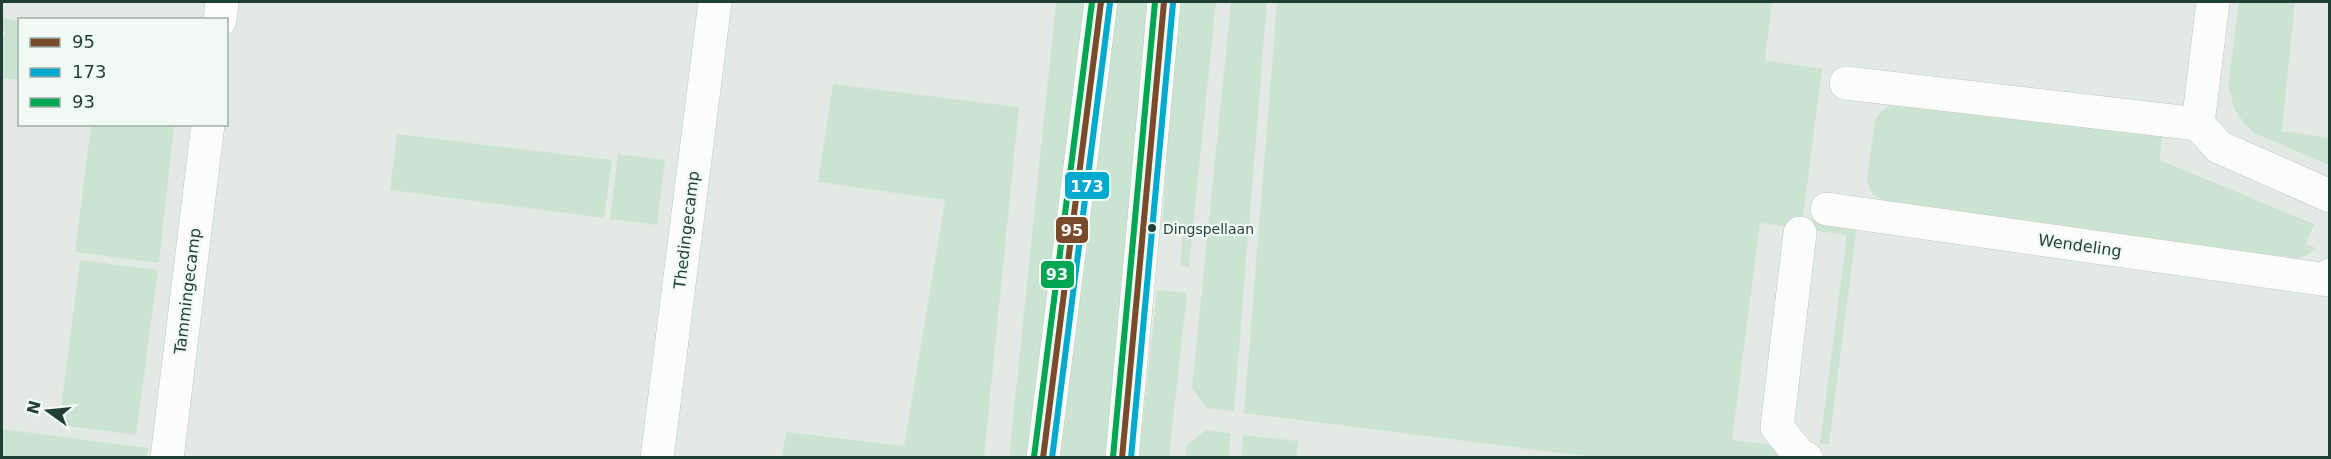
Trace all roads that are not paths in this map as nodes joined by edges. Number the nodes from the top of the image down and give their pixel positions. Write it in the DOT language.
graph roads {
  1 [pos="222,2"];
  2 [pos="715,2"];
  3 [pos="1101,2"];
  4 [pos="1164,2"];
  5 [pos="2213,2"];
  6 [pos="220,18"];
  7 [pos="1846,83"];
  8 [pos="2198,124"];
  9 [pos="208,126"];
  10 [pos="2330,196"];
  11 [pos="1827,208"];
  12 [pos="1800,233"];
  13 [pos="2330,275"];
  14 [pos="167,458"];
  15 [pos="657,458"];
  16 [pos="1043,458"];
  17 [pos="1122,458"];
  18 [pos="1806,458"];
  1 -- 6 [label="street"];
  2 -- 15 [label="street, Thedingecamp"];
  3 -- 16 [label="street"];
  4 -- 17 [label="street"];
  5 -- 8 [label="street"];
  7 -- 8 [label="street"];
  8 -- 10 [label="street"];
  9 -- 14 [label="street, Tammingecamp"];
  11 -- 13 [label="street, Wendeling"];
  12 -- 18 [label="street"];
}
